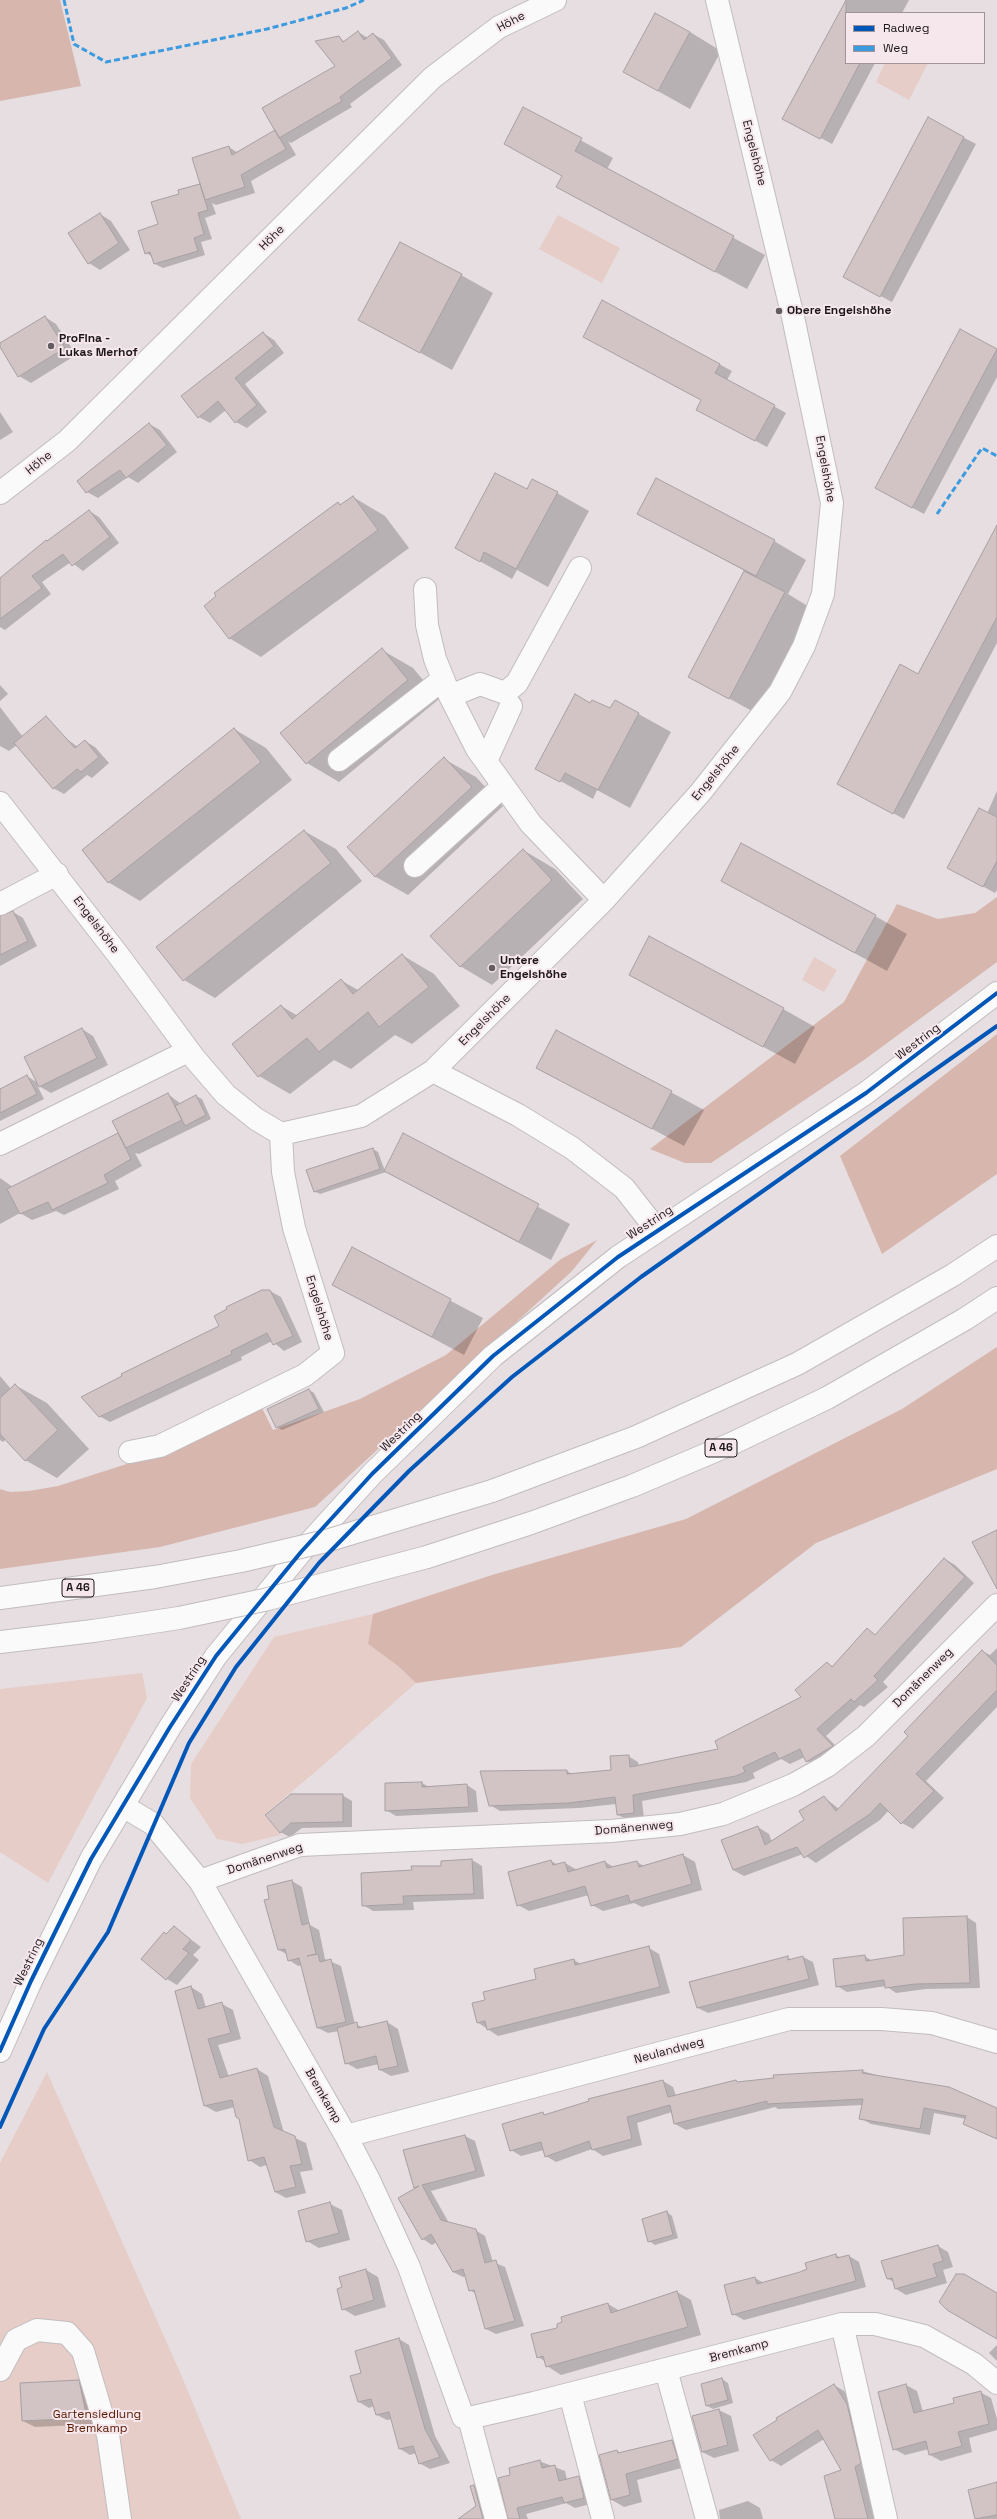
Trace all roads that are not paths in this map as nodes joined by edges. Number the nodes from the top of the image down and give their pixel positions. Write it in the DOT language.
graph roads {
  1 [pos="555,0"];
  2 [pos="717,0"];
  3 [pos="0,493"];
  4 [pos="580,568"];
  5 [pos="425,589"];
  6 [pos="446,688"];
  7 [pos="511,706"];
  8 [pos="339,760"];
  9 [pos="486,761"];
  10 [pos="502,787"];
  11 [pos="0,803"];
  12 [pos="415,866"];
  13 [pos="57,874"];
  14 [pos="604,900"];
  15 [pos="0,904"];
  16 [pos="997,993"];
  17 [pos="188,1051"];
  18 [pos="433,1071"];
  19 [pos="281,1134"];
  20 [pos="0,1144"];
  21 [pos="657,1230"];
  22 [pos="997,1246"];
  23 [pos="997,1298"];
  24 [pos="130,1452"];
  25 [pos="0,1598"];
  26 [pos="997,1605"];
  27 [pos="0,1642"];
  28 [pos="123,1806"];
  29 [pos="200,1881"];
  30 [pos="997,2042"];
  31 [pos="0,2051"];
  32 [pos="346,2136"];
  33 [pos="842,2324"];
  34 [pos="0,2370"];
  35 [pos="666,2370"];
  36 [pos="997,2383"];
  37 [pos="570,2394"];
  38 [pos="469,2418"];
  39 [pos="120,2519"];
  40 [pos="496,2519"];
  41 [pos="603,2519"];
  42 [pos="707,2519"];
  43 [pos="886,2519"];
  1 -- 3 [label="main road, Höhe"];
  2 -- 14 [label="main road, Engelshöhe"];
  4 -- 6 [label="main road"];
  5 -- 6 [label="main road"];
  6 -- 8 [label="main road"];
  6 -- 9 [label="main road"];
  7 -- 9 [label="main road"];
  9 -- 10 [label="main road"];
  10 -- 12 [label="main road"];
  10 -- 14 [label="main road"];
  11 -- 13 [label="main road, Engelshöhe"];
  13 -- 15 [label="main road"];
  13 -- 17 [label="main road, Engelshöhe"];
  14 -- 18 [label="main road, Engelshöhe"];
  16 -- 21 [label="main road, Westring"];
  17 -- 19 [label="main road, Engelshöhe"];
  17 -- 20 [label="main road"];
  18 -- 19 [label="main road, Engelshöhe"];
  18 -- 21 [label="main road"];
  19 -- 24 [label="main road, Engelshöhe"];
  21 -- 28 [label="main road, Westring"];
  22 -- 25 [label="main road, A 46, bridge"];
  23 -- 27 [label="main road, A 46, bridge"];
  26 -- 29 [label="main road, Domänenweg"];
  28 -- 29 [label="main road, Bremkamp"];
  28 -- 31 [label="main road, Westring"];
  29 -- 32 [label="main road, Bremkamp"];
  30 -- 32 [label="main road, Neulandweg"];
  32 -- 38 [label="main road, Bremkamp"];
  33 -- 35 [label="main road, Bremkamp"];
  33 -- 36 [label="main road, Bremkamp"];
  33 -- 43 [label="main road"];
  34 -- 39 [label="main road"];
  35 -- 37 [label="main road, Bremkamp"];
  35 -- 42 [label="main road"];
  37 -- 38 [label="main road, Bremkamp"];
  37 -- 41 [label="main road"];
  38 -- 40 [label="main road, Bremkamp"];
}
